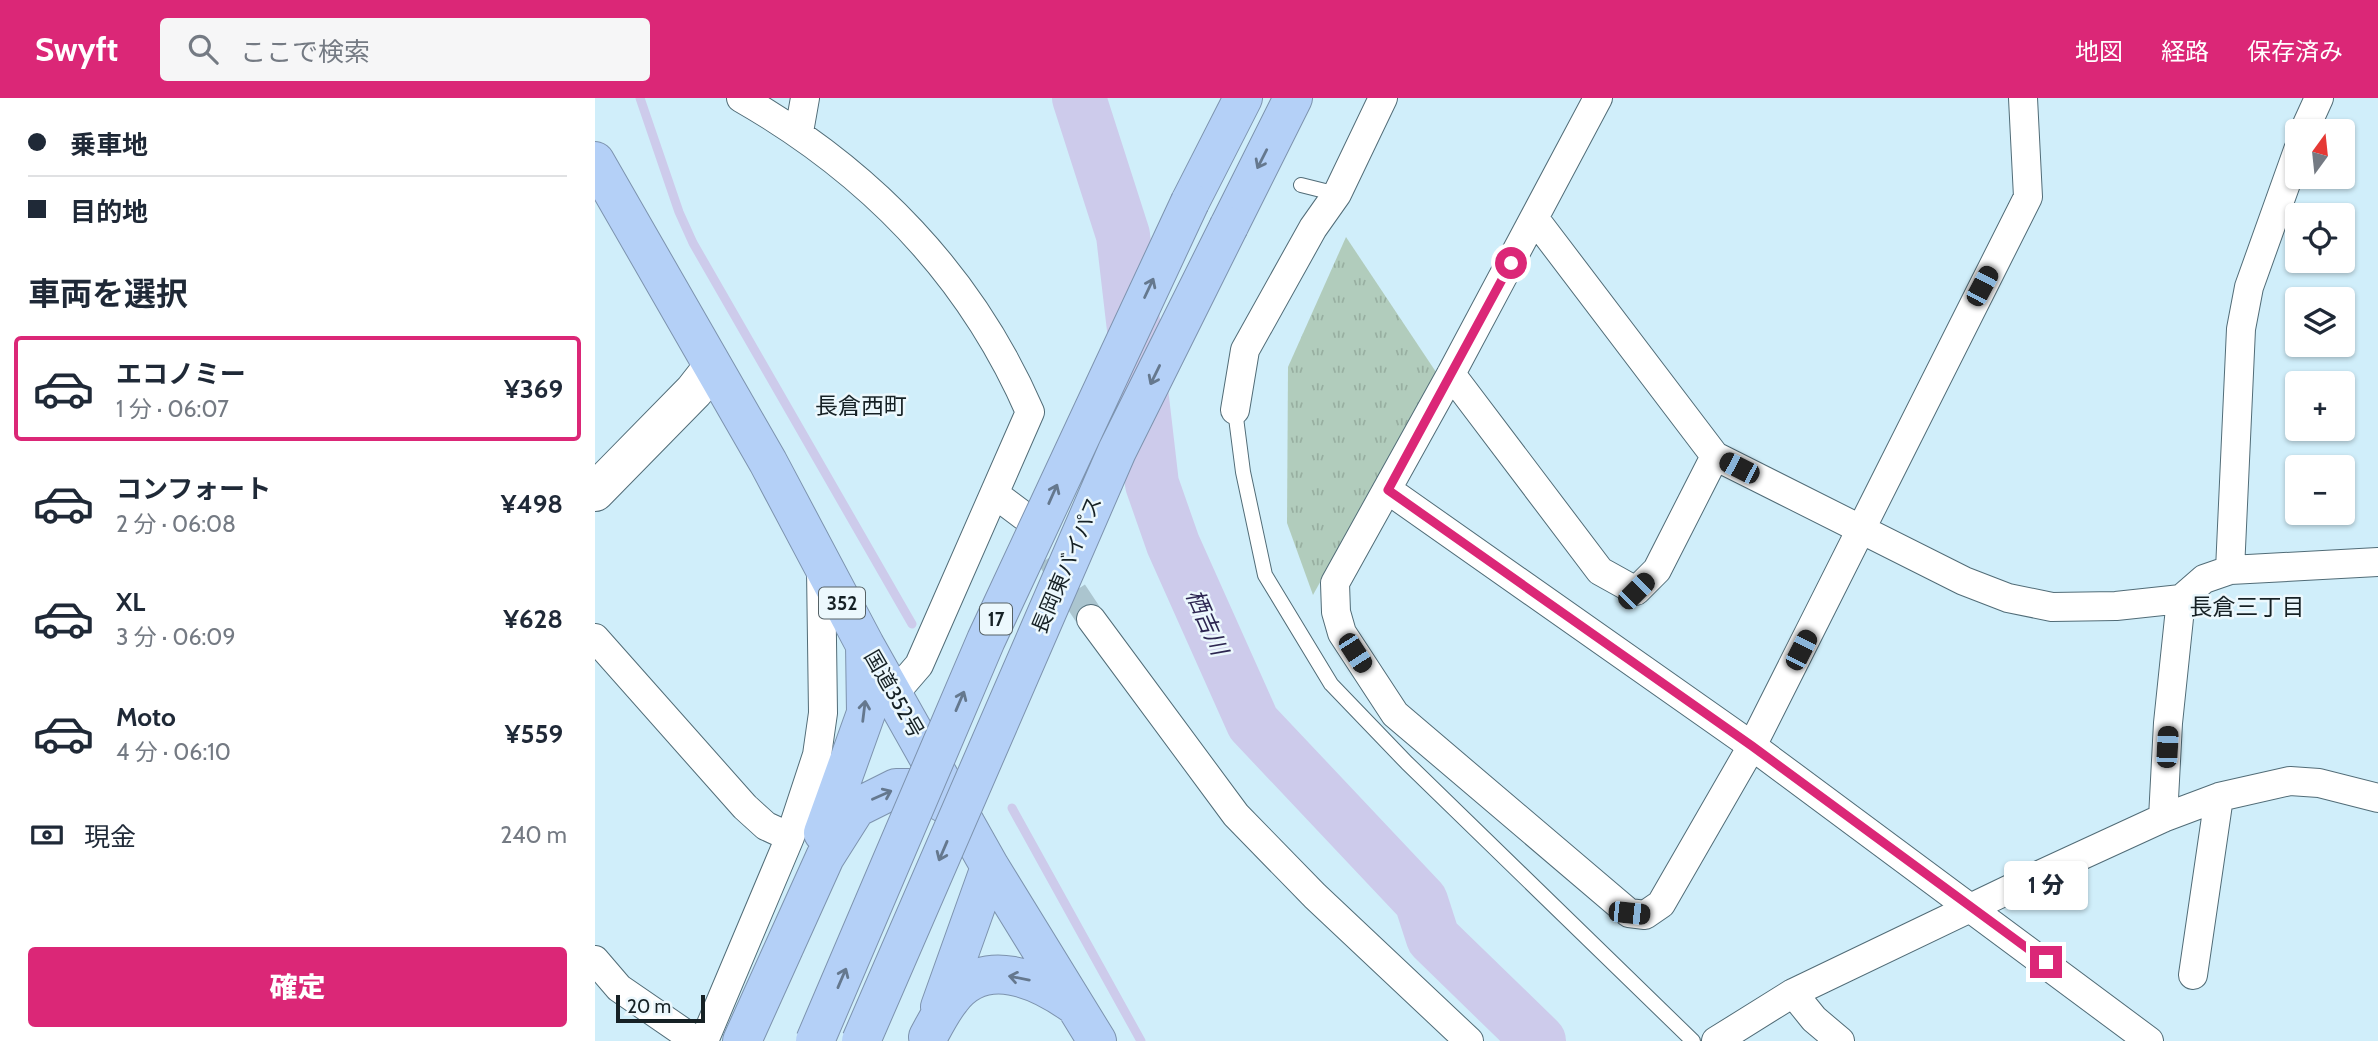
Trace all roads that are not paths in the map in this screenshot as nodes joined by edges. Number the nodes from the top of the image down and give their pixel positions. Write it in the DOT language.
graph roads {
  1 [pos="741,98"];
  2 [pos="805,98"];
  3 [pos="1243,98"];
  4 [pos="1293,98"];
  5 [pos="1383,98"];
  6 [pos="1598,98"];
  7 [pos="2024,98"];
  8 [pos="2319,98"];
  9 [pos="2309,119"];
  10 [pos="799,132"];
  11 [pos="595,161"];
  12 [pos="1301,185"];
  13 [pos="2285,185"];
  14 [pos="1337,194"];
  15 [pos="1535,219"];
  16 [pos="712,368"];
  17 [pos="1451,374"];
  18 [pos="1235,410"];
  19 [pos="1715,456"];
  20 [pos="1388,490"];
  21 [pos="595,492"];
  22 [pos="996,495"];
  23 [pos="1024,516"];
  24 [pos="1861,529"];
  25 [pos="2378,562"];
  26 [pos="821,563"];
  27 [pos="2230,570"];
  28 [pos="2181,599"];
  29 [pos="1091,619"];
  30 [pos="595,638"];
  31 [pos="865,645"];
  32 [pos="894,694"];
  33 [pos="1752,746"];
  34 [pos="2219,797"];
  35 [pos="2378,798"];
  36 [pos="2163,817"];
  37 [pos="969,825"];
  38 [pos="790,837"];
  39 [pos="990,867"];
  40 [pos="1973,907"];
  41 [pos="595,960"];
  42 [pos="2193,975"];
  43 [pos="766,982"];
  44 [pos="1793,993"];
  45 [pos="1079,1008"];
  46 [pos="927,1039"];
  47 [pos="696,1041"];
  48 [pos="704,1041"];
  49 [pos="742,1041"];
  50 [pos="815,1041"];
  51 [pos="861,1041"];
  52 [pos="1097,1041"];
  53 [pos="1469,1041"];
  54 [pos="1693,1041"];
  55 [pos="1716,1041"];
  56 [pos="1840,1041"];
  57 [pos="2150,1041"];
  1 -- 10 [label="street"];
  2 -- 10 [label="street"];
  50 -- 3 [label="highway, 長岡東バイパス / 17, one-way, bridge"];
  4 -- 51 [label="highway, 長岡東バイパス / 17, one-way, bridge"];
  5 -- 14 [label="street"];
  6 -- 15 [label="street"];
  7 -- 24 [label="street"];
  8 -- 9 [label="street"];
  10 -- 22 [label="street"];
  11 -- 16 [label="highway, 国道352号 / 352"];
  12 -- 14 [label="lane"];
  13 -- 27 [label="street"];
  14 -- 18 [label="street"];
  15 -- 17 [label="street"];
  15 -- 19 [label="street"];
  16 -- 21 [label="street"];
  16 -- 26 [label="highway, 国道352号 / 352"];
  17 -- 19 [label="street"];
  17 -- 20 [label="street"];
  18 -- 54 [label="lane"];
  19 -- 24 [label="street"];
  20 -- 33 [label="street"];
  20 -- 33 [label="street"];
  22 -- 23 [label="street"];
  22 -- 32 [label="street"];
  24 -- 28 [label="street"];
  24 -- 33 [label="street"];
  25 -- 27 [label="street"];
  26 -- 31 [label="highway, 国道352号 / 352"];
  26 -- 38 [label="street"];
  27 -- 28 [label="street"];
  28 -- 36 [label="street"];
  29 -- 53 [label="street"];
  30 -- 38 [label="street"];
  31 -- 32 [label="highway, 国道352号 / 352"];
  43 -- 31 [label="highway, one-way"];
  32 -- 37 [label="highway, 国道352号 / 352"];
  33 -- 40 [label="street"];
  34 -- 35 [label="street"];
  34 -- 36 [label="street"];
  34 -- 42 [label="street"];
  36 -- 40 [label="street"];
  37 -- 39 [label="highway, 国道352号 / 352"];
  43 -- 37 [label="highway, one-way"];
  38 -- 48 [label="street"];
  39 -- 45 [label="highway, 国道352号 / 352"];
  39 -- 46 [label="highway"];
  40 -- 44 [label="street"];
  40 -- 57 [label="street"];
  41 -- 47 [label="street"];
  43 -- 49 [label="highway"];
  44 -- 55 [label="street"];
  44 -- 56 [label="street"];
  45 -- 46 [label="highway, one-way"];
  45 -- 52 [label="highway, 国道352号 / 352"];
}
